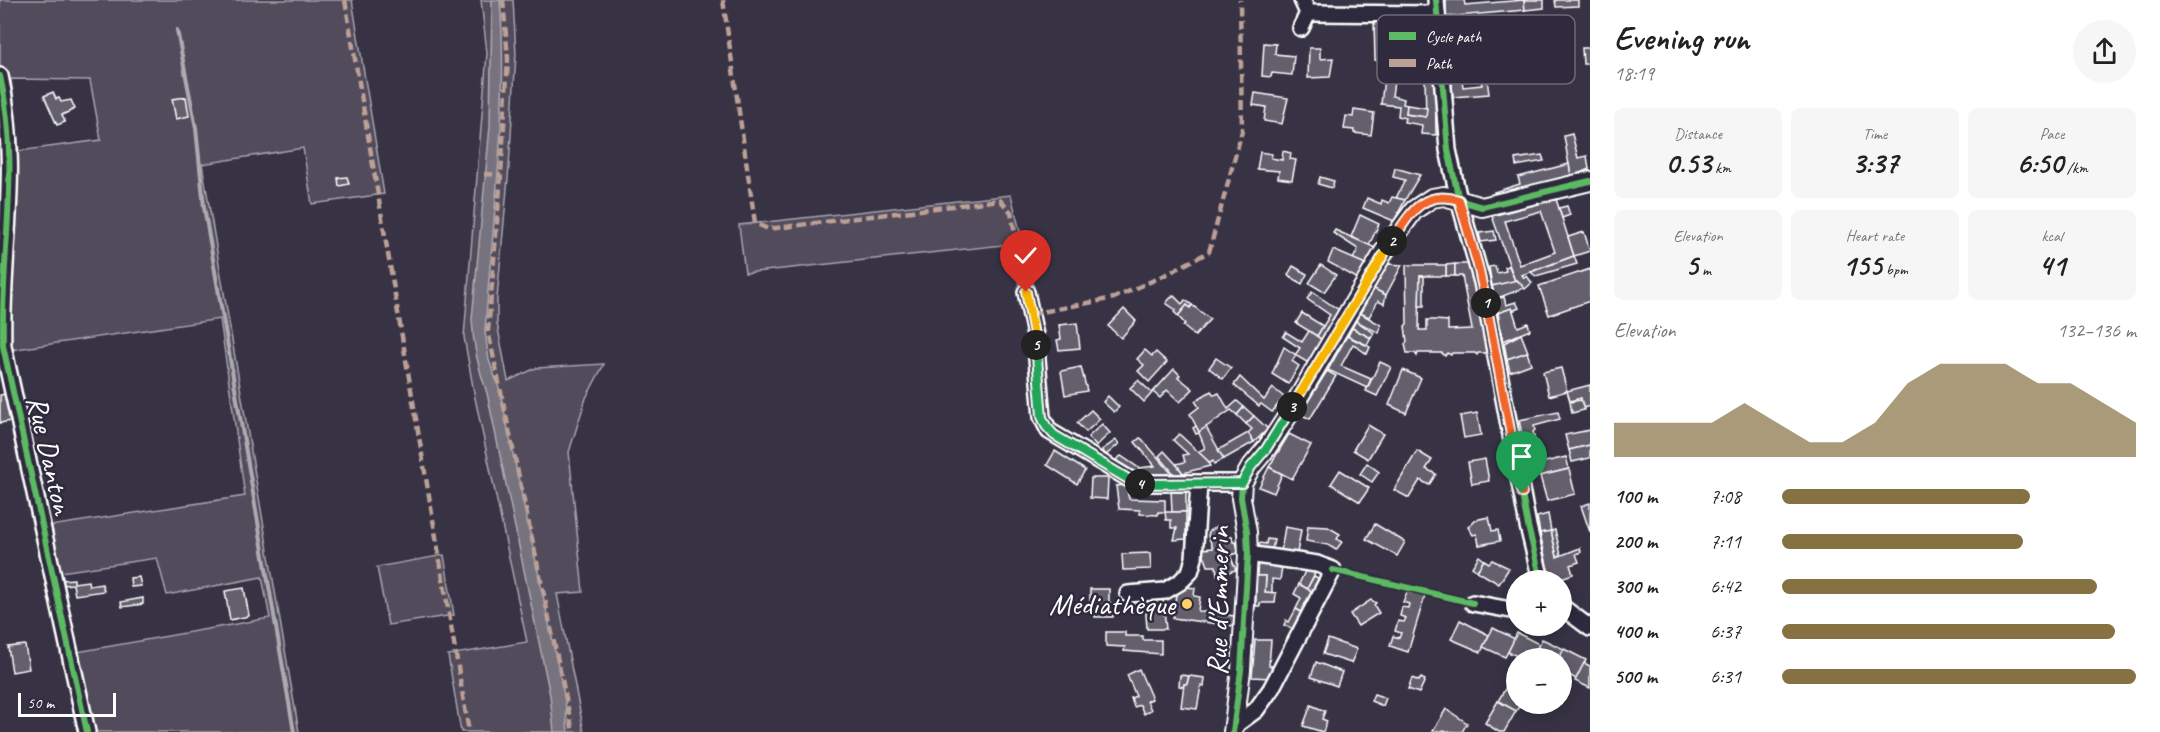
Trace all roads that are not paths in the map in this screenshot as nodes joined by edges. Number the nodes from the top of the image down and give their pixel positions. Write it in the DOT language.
graph roads {
  1 [pos="1305,6"];
  2 [pos="1436,7"];
  3 [pos="1301,28"];
  4 [pos="0,76"];
  5 [pos="1442,84"];
  6 [pos="1590,181"];
  7 [pos="1459,200"];
  8 [pos="1026,292"];
  9 [pos="1242,483"];
  10 [pos="1199,484"];
  11 [pos="1248,554"];
  12 [pos="1539,570"];
  13 [pos="1128,594"];
  14 [pos="1473,603"];
  15 [pos="1506,609"];
  16 [pos="1572,614"];
  17 [pos="1590,628"];
  18 [pos="1234,729"];
  19 [pos="87,732"];
  1 -- 2 [label="street"];
  1 -- 3 [label="street"];
  4 -- 19 [label="street, Rue Danton"];
  5 -- 7 [label="street"];
  6 -- 7 [label="main road, Rue d'Emmerin"];
  7 -- 9 [label="main road, Rue d'Emmerin"];
  7 -- 12 [label="street"];
  8 -- 10 [label="street"];
  9 -- 10 [label="street"];
  9 -- 11 [label="main road, Rue d'Emmerin"];
  10 -- 13 [label="street"];
  11 -- 18 [label="main road, Rue d'Emmerin"];
  11 -- 18 [label="street"];
  14 -- 15 [label="street"];
  16 -- 17 [label="street"];
}
